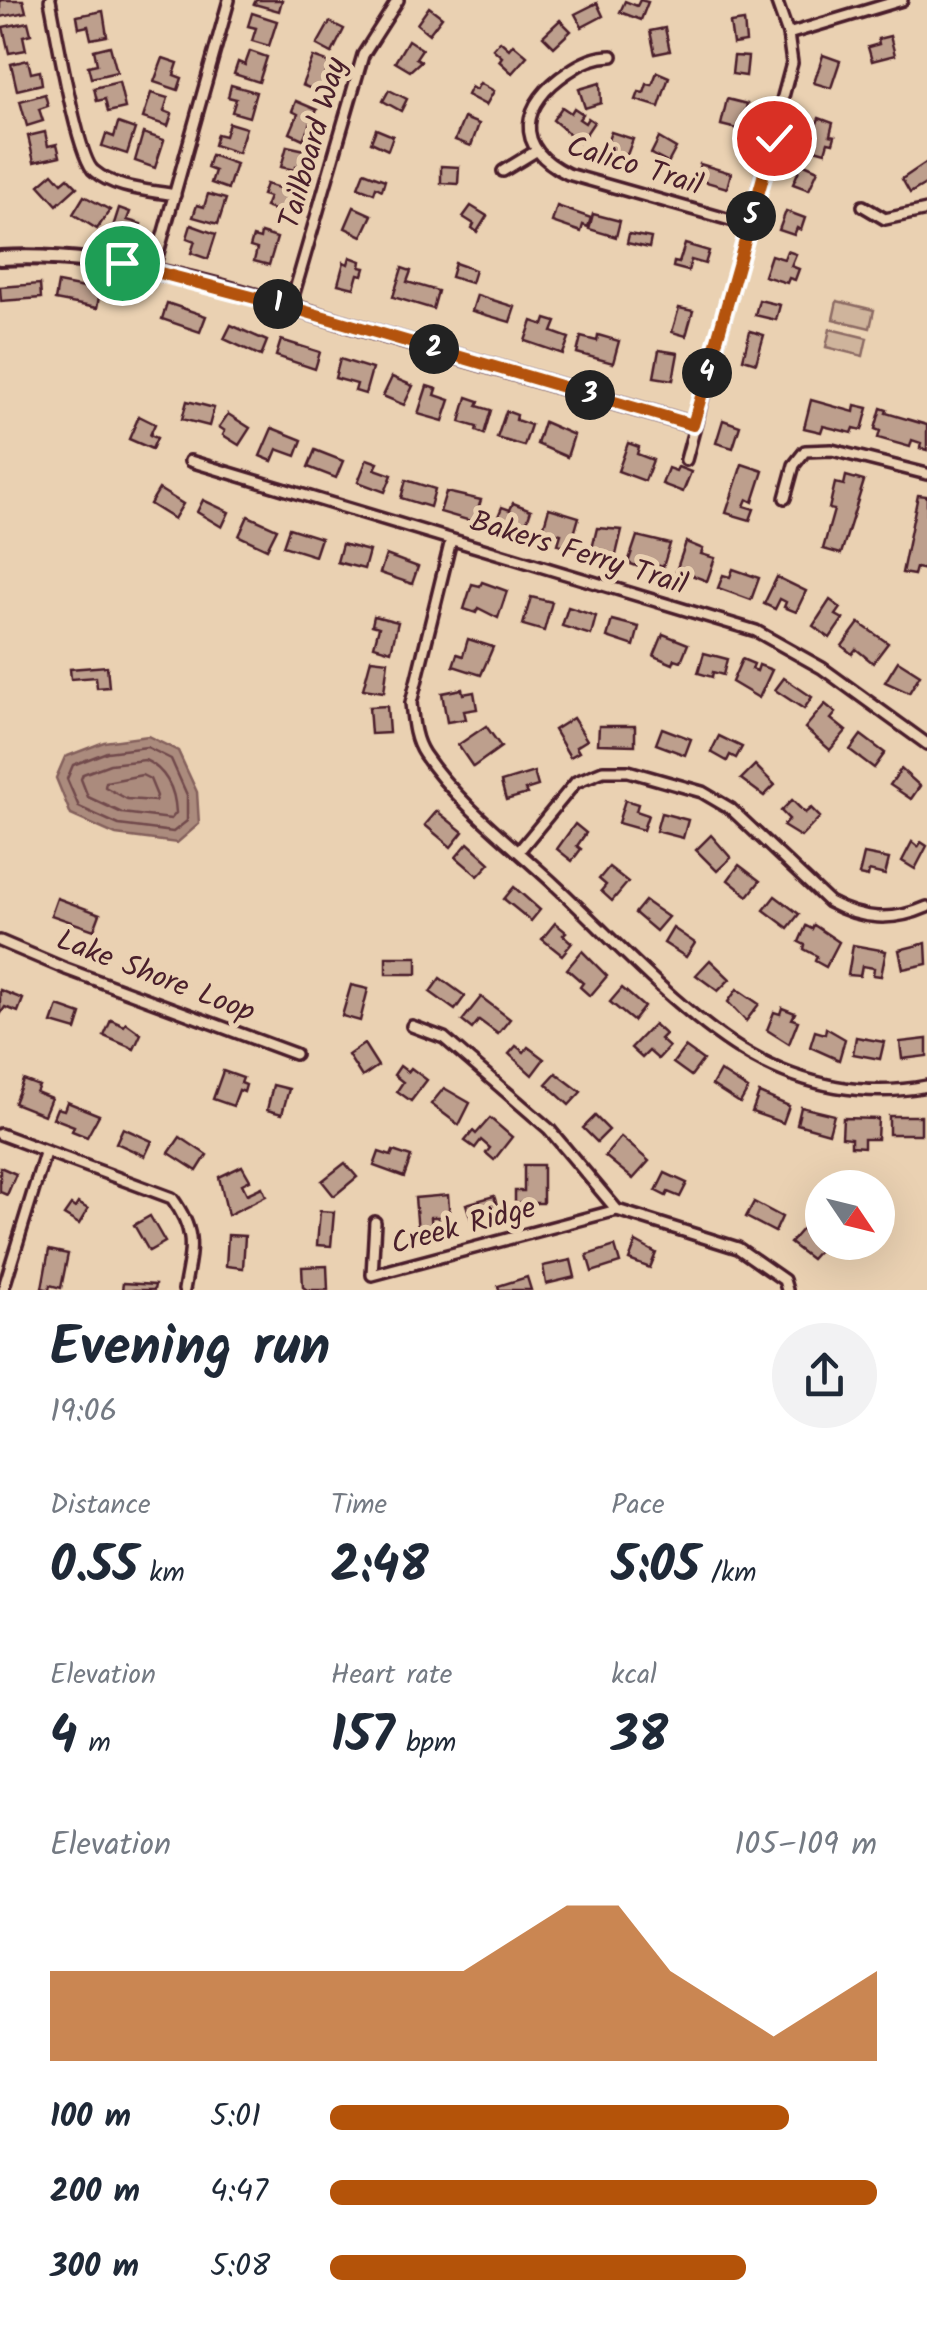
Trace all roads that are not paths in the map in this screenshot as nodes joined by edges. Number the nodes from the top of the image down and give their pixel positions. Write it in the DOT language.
graph roads {
  1 [pos="50,0"];
  2 [pos="229,0"];
  3 [pos="398,0"];
  4 [pos="776,0"];
  5 [pos="902,0"];
  6 [pos="788,34"];
  7 [pos="612,56"];
  8 [pos="536,151"];
  9 [pos="502,171"];
  10 [pos="174,196"];
  11 [pos="863,206"];
  12 [pos="927,210"];
  13 [pos="748,225"];
  14 [pos="0,258"];
  15 [pos="153,271"];
  16 [pos="290,307"];
  17 [pos="693,425"];
  18 [pos="686,460"];
  19 [pos="190,461"];
  20 [pos="927,474"];
  21 [pos="786,498"];
  22 [pos="451,540"];
  23 [pos="927,744"];
  24 [pos="519,850"];
  25 [pos="927,907"];
  26 [pos="0,941"];
  27 [pos="412,1026"];
  28 [pos="295,1054"];
  29 [pos="927,1086"];
  30 [pos="0,1134"];
  31 [pos="45,1153"];
  32 [pos="617,1210"];
  33 [pos="375,1222"];
  34 [pos="3,1290"];
  35 [pos="184,1290"];
  36 [pos="787,1290"];
  1 -- 10 [label="street"];
  2 -- 10 [label="street"];
  3 -- 16 [label="street, Tailboard Way"];
  4 -- 6 [label="street"];
  5 -- 6 [label="street"];
  6 -- 13 [label="street"];
  7 -- 8 [label="street, Calico Trail"];
  8 -- 9 [label="street"];
  8 -- 13 [label="street, Calico Trail"];
  10 -- 15 [label="street"];
  11 -- 12 [label="street"];
  13 -- 17 [label="street"];
  14 -- 15 [label="street"];
  15 -- 16 [label="street"];
  16 -- 17 [label="street"];
  17 -- 18 [label="street"];
  19 -- 22 [label="street, Bakers Ferry Trail"];
  20 -- 21 [label="street"];
  22 -- 23 [label="street, Bakers Ferry Trail"];
  22 -- 24 [label="street"];
  24 -- 25 [label="street"];
  24 -- 29 [label="street"];
  26 -- 28 [label="street, Lake Shore Loop"];
  27 -- 32 [label="street"];
  30 -- 31 [label="street"];
  31 -- 34 [label="street"];
  31 -- 35 [label="street"];
  32 -- 33 [label="street, Creek Ridge"];
  32 -- 36 [label="street"];
}
